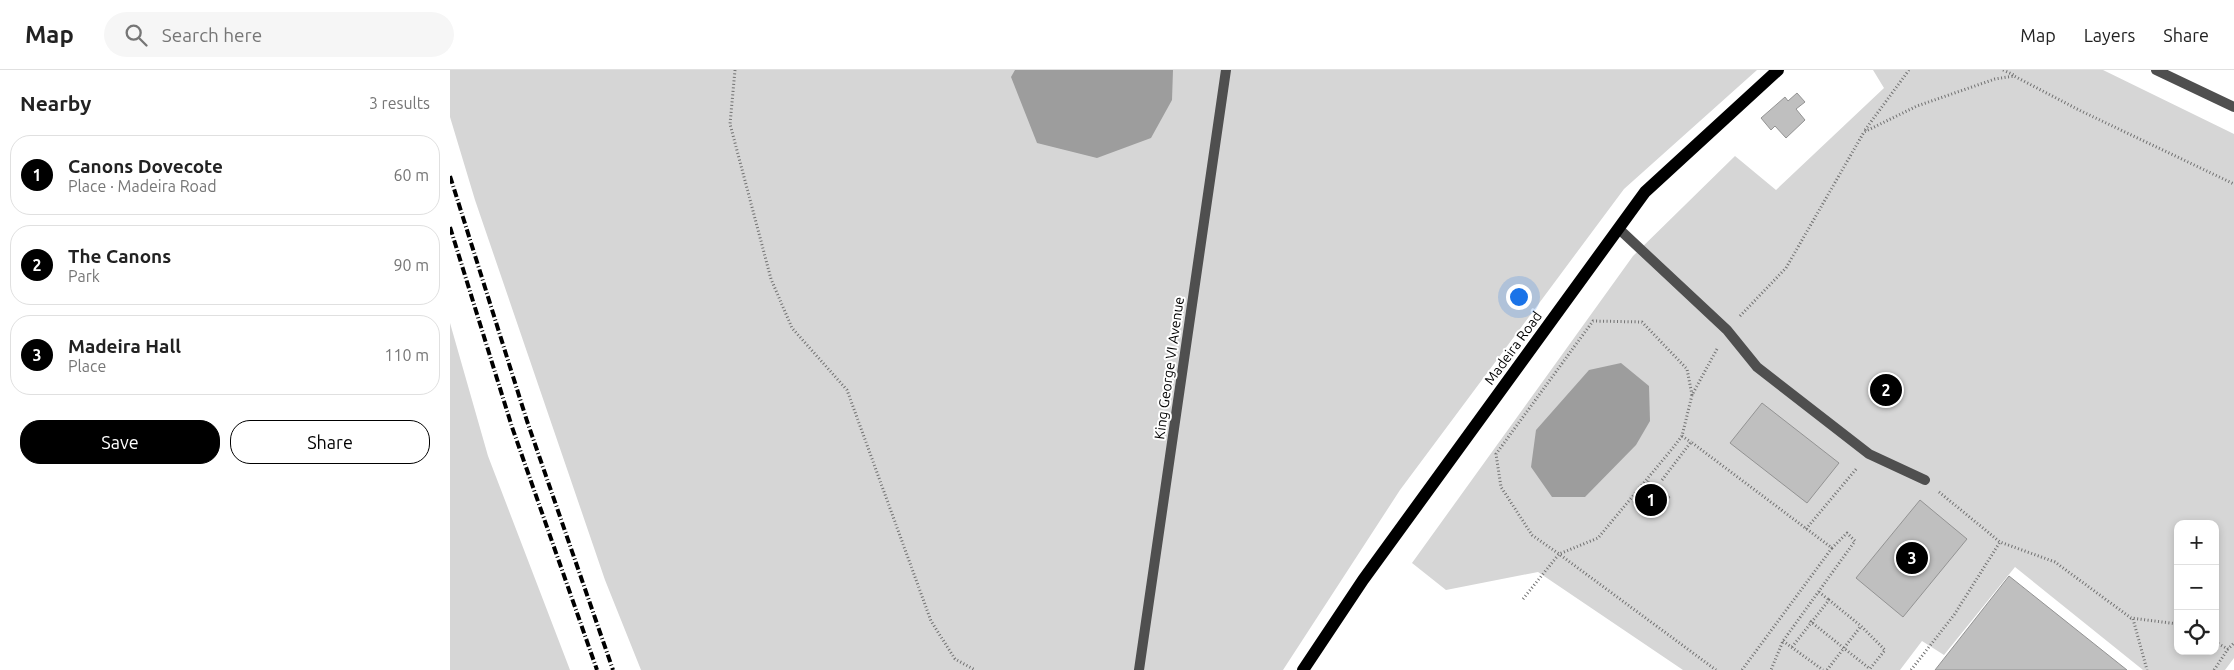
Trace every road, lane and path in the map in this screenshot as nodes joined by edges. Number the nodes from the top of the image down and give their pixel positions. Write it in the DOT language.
graph roads {
  1 [pos="735,70"];
  2 [pos="1226,70"];
  3 [pos="1778,70"];
  4 [pos="1909,70"];
  5 [pos="2003,70"];
  6 [pos="2156,70"];
  7 [pos="2014,76"];
  8 [pos="2234,107"];
  9 [pos="1864,132"];
  10 [pos="2234,184"];
  11 [pos="1619,229"];
  12 [pos="1727,330"];
  13 [pos="1692,395"];
  14 [pos="1682,436"];
  15 [pos="1691,442"];
  16 [pos="1869,454"];
  17 [pos="1662,480"];
  18 [pos="1925,480"];
  19 [pos="1806,529"];
  20 [pos="2000,542"];
  21 [pos="1832,548"];
  22 [pos="1558,554"];
  23 [pos="1819,592"];
  24 [pos="1523,599"];
  25 [pos="1829,600"];
  26 [pos="2133,619"];
  27 [pos="1810,621"];
  28 [pos="2174,624"];
  29 [pos="1861,626"];
  30 [pos="1783,641"];
  31 [pos="2234,643"];
  32 [pos="2219,644"];
  33 [pos="1792,647"];
  34 [pos="1845,648"];
  35 [pos="2228,649"];
  36 [pos="975,670"];
  37 [pos="1139,670"];
  38 [pos="1303,670"];
  39 [pos="1716,670"];
  40 [pos="1742,670"];
  41 [pos="1771,670"];
  42 [pos="1823,670"];
  43 [pos="1827,670"];
  44 [pos="1869,670"];
  45 [pos="1911,670"];
  46 [pos="2147,670"];
  47 [pos="2214,670"];
  1 -- 36 [label="path"];
  2 -- 37 [label="street, King George VI Avenue"];
  3 -- 11 [label="main road, Madeira Road"];
  4 -- 9 [label="path"];
  5 -- 7 [label="path"];
  6 -- 8 [label="street"];
  7 -- 9 [label="path"];
  7 -- 10 [label="path"];
  9 -- 12 [label="path"];
  11 -- 12 [label="street"];
  11 -- 38 [label="main road, Madeira Road"];
  12 -- 13 [label="path"];
  12 -- 16 [label="street"];
  13 -- 14 [label="path"];
  13 -- 22 [label="path"];
  14 -- 15 [label="path"];
  14 -- 22 [label="path"];
  15 -- 17 [label="path"];
  15 -- 19 [label="path"];
  16 -- 18 [label="street"];
  16 -- 19 [label="path"];
  18 -- 20 [label="path"];
  19 -- 21 [label="path"];
  20 -- 26 [label="path"];
  20 -- 45 [label="path"];
  21 -- 23 [label="path"];
  21 -- 40 [label="path"];
  22 -- 24 [label="path"];
  22 -- 39 [label="path"];
  23 -- 25 [label="path"];
  23 -- 30 [label="path"];
  25 -- 27 [label="path"];
  25 -- 29 [label="path"];
  26 -- 28 [label="path"];
  26 -- 46 [label="path"];
  27 -- 33 [label="path"];
  27 -- 34 [label="path"];
  29 -- 34 [label="path"];
  29 -- 44 [label="path"];
  30 -- 33 [label="path"];
  30 -- 41 [label="path"];
  31 -- 35 [label="path"];
  32 -- 35 [label="path"];
  33 -- 42 [label="path"];
  34 -- 43 [label="path"];
  34 -- 44 [label="path"];
  35 -- 47 [label="path"];
}
